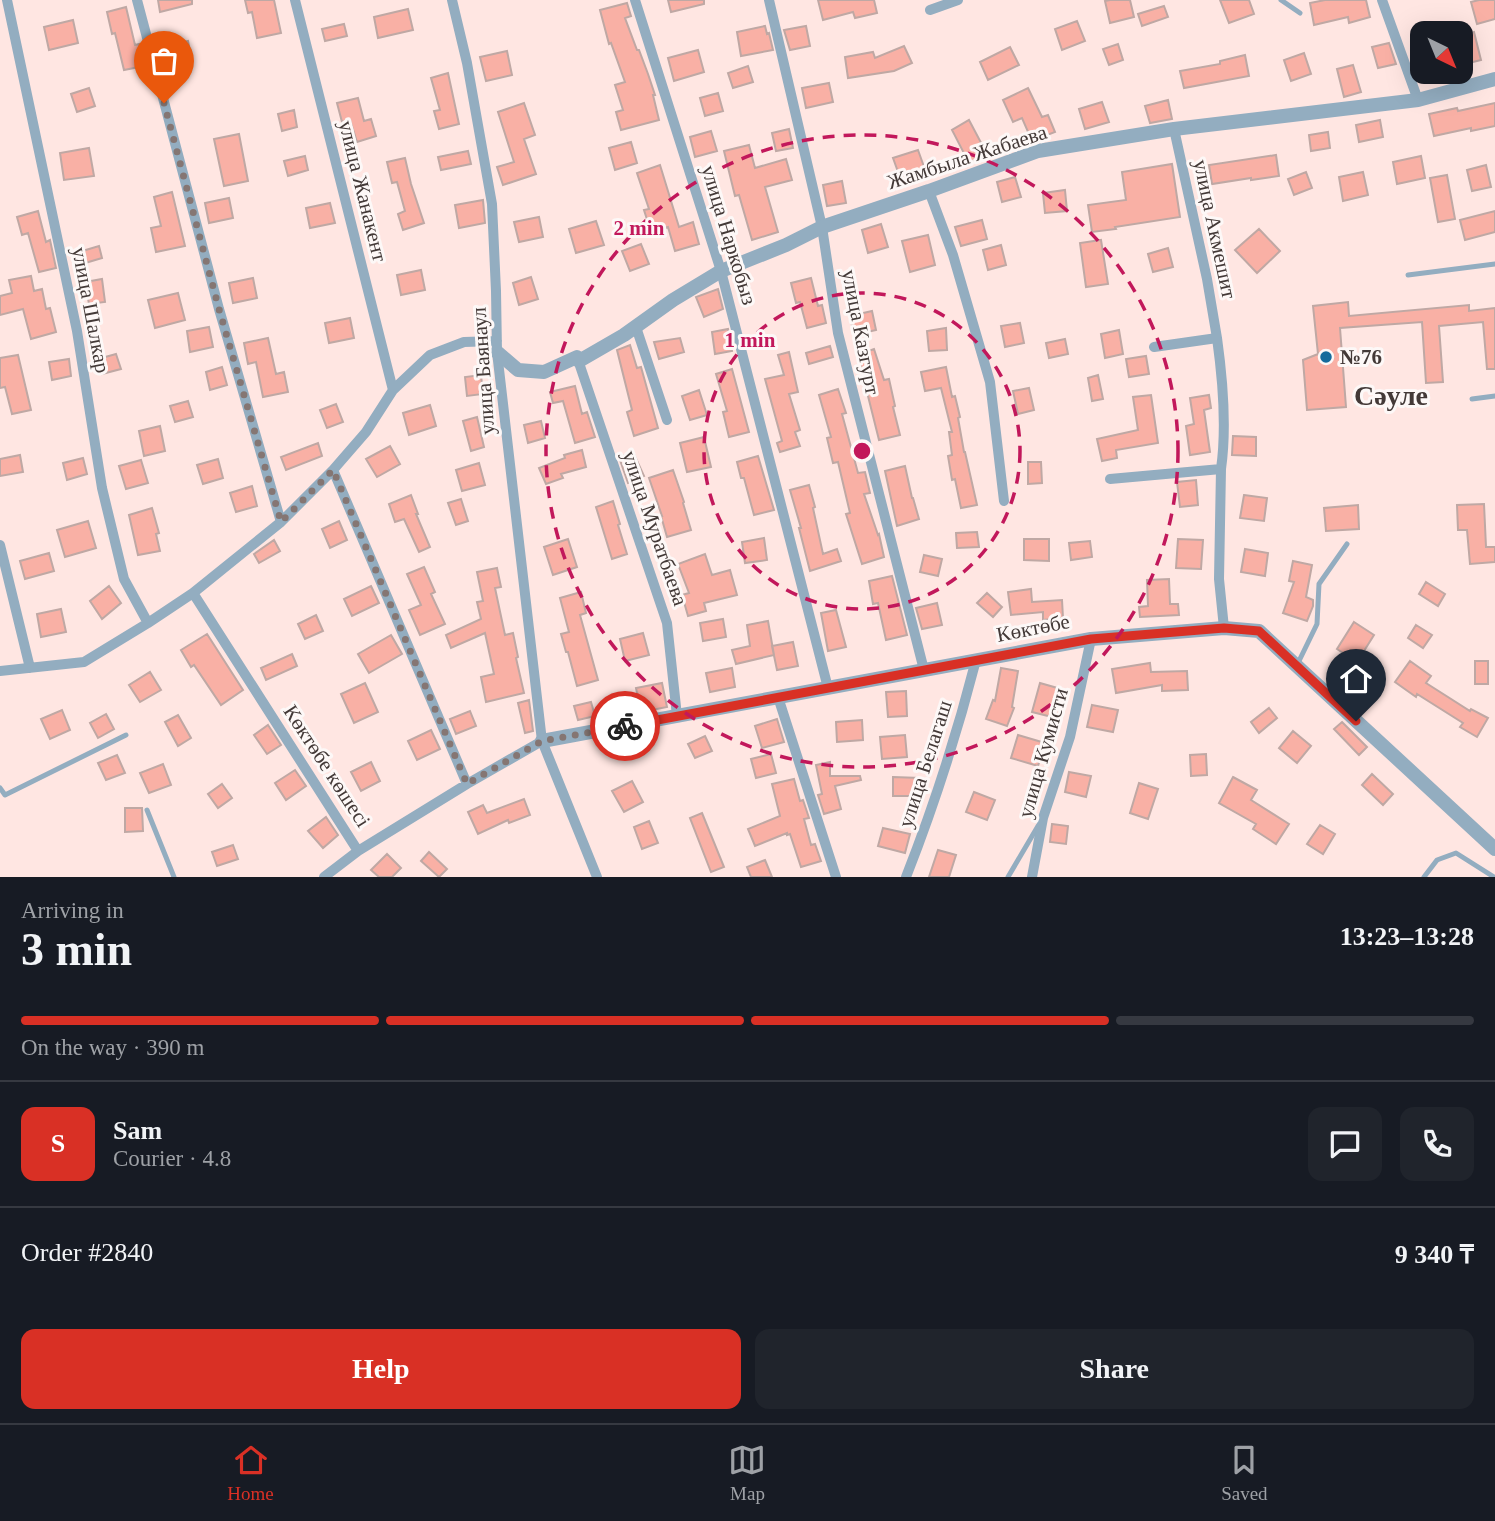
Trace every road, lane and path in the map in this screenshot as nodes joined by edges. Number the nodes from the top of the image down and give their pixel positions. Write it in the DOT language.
graph roads {
  1 [pos="7,0"];
  2 [pos="137,0"];
  3 [pos="295,0"];
  4 [pos="452,0"];
  5 [pos="635,0"];
  6 [pos="769,0"];
  7 [pos="958,0"];
  8 [pos="1281,0"];
  9 [pos="1382,0"];
  10 [pos="930,10"];
  11 [pos="1300,13"];
  12 [pos="1495,79"];
  13 [pos="1418,100"];
  14 [pos="1174,129"];
  15 [pos="929,191"];
  16 [pos="822,227"];
  17 [pos="1495,264"];
  18 [pos="722,271"];
  19 [pos="1408,275"];
  20 [pos="636,327"];
  21 [pos="1217,338"];
  22 [pos="497,347"];
  23 [pos="1154,347"];
  24 [pos="577,357"];
  25 [pos="393,390"];
  26 [pos="1495,396"];
  27 [pos="1472,399"];
  28 [pos="667,420"];
  29 [pos="1221,469"];
  30 [pos="333,470"];
  31 [pos="1111,479"];
  32 [pos="1004,501"];
  33 [pos="281,522"];
  34 [pos="1347,544"];
  35 [pos="0,545"];
  36 [pos="193,593"];
  37 [pos="148,623"];
  38 [pos="1224,628"];
  39 [pos="1091,639"];
  40 [pos="976,660"];
  41 [pos="1297,666"];
  42 [pos="30,668"];
  43 [pos="924,670"];
  44 [pos="0,671"];
  45 [pos="828,688"];
  46 [pos="779,697"];
  47 [pos="677,716"];
  48 [pos="126,735"];
  49 [pos="542,741"];
  50 [pos="467,784"];
  51 [pos="0,788"];
  52 [pos="147,810"];
  53 [pos="1043,818"];
  54 [pos="1495,849"];
  55 [pos="358,851"];
  56 [pos="174,877"];
  57 [pos="324,877"];
  58 [pos="597,877"];
  59 [pos="836,877"];
  60 [pos="906,877"];
  61 [pos="1008,877"];
  62 [pos="1032,877"];
  63 [pos="1424,877"];
  64 [pos="1494,877"];
  1 -- 37 [label="street, улица Шалкар"];
  2 -- 33 [label="street"];
  3 -- 25 [label="street, улица Жанакент"];
  4 -- 22 [label="street, улица Баянаул"];
  5 -- 18 [label="street, улица Наркобыз"];
  6 -- 16 [label="street, улица Казгурт"];
  7 -- 10 [label="street"];
  8 -- 11 [label="lane"];
  9 -- 13 [label="street"];
  12 -- 13 [label="street, Жамбыла Жабаева"];
  13 -- 14 [label="street, Жамбыла Жабаева"];
  14 -- 15 [label="street, Жамбыла Жабаева"];
  14 -- 21 [label="street, улица Акмешит"];
  15 -- 16 [label="street, Жамбыла Жабаева"];
  15 -- 32 [label="street"];
  16 -- 18 [label="street, Жамбыла Жабаева"];
  16 -- 43 [label="street, улица Казгурт"];
  17 -- 19 [label="lane"];
  18 -- 20 [label="street, Жамбыла Жабаева"];
  18 -- 45 [label="street, улица Наркобыз"];
  20 -- 24 [label="street, Жамбыла Жабаева"];
  20 -- 28 [label="street"];
  21 -- 23 [label="street"];
  21 -- 29 [label="street, улица Акмешит"];
  22 -- 24 [label="street, Жамбыла Жабаева"];
  22 -- 25 [label="street"];
  22 -- 49 [label="street, улица Баянаул"];
  24 -- 47 [label="street, улица Муратбаева"];
  25 -- 30 [label="street"];
  26 -- 27 [label="lane"];
  29 -- 31 [label="street"];
  29 -- 38 [label="street, улица Акмешит"];
  30 -- 33 [label="street"];
  30 -- 50 [label="street"];
  33 -- 36 [label="street"];
  34 -- 41 [label="lane"];
  35 -- 42 [label="street"];
  36 -- 37 [label="street"];
  36 -- 55 [label="street, Көктөбе көшесі"];
  37 -- 42 [label="street"];
  38 -- 39 [label="street, Көктөбе"];
  38 -- 41 [label="street, Көктөбе"];
  39 -- 40 [label="street, Көктөбе"];
  39 -- 53 [label="street, улица Кумисти"];
  40 -- 43 [label="street, Көктөбе"];
  40 -- 60 [label="street, улица Белагаш"];
  41 -- 54 [label="street, Көктөбе"];
  42 -- 44 [label="street"];
  43 -- 45 [label="street, Көктөбе"];
  45 -- 46 [label="street, Көктөбе"];
  46 -- 47 [label="street, Көктөбе"];
  46 -- 59 [label="street"];
  47 -- 49 [label="street, Көктөбе"];
  48 -- 51 [label="lane"];
  49 -- 50 [label="street, Көктөбе көшесі"];
  49 -- 58 [label="street, улица Баянаул"];
  50 -- 55 [label="street, Көктөбе көшесі"];
  52 -- 56 [label="lane"];
  53 -- 61 [label="lane"];
  53 -- 62 [label="street, улица Кумисти"];
  55 -- 57 [label="street"];
  63 -- 64 [label="lane"];
}
